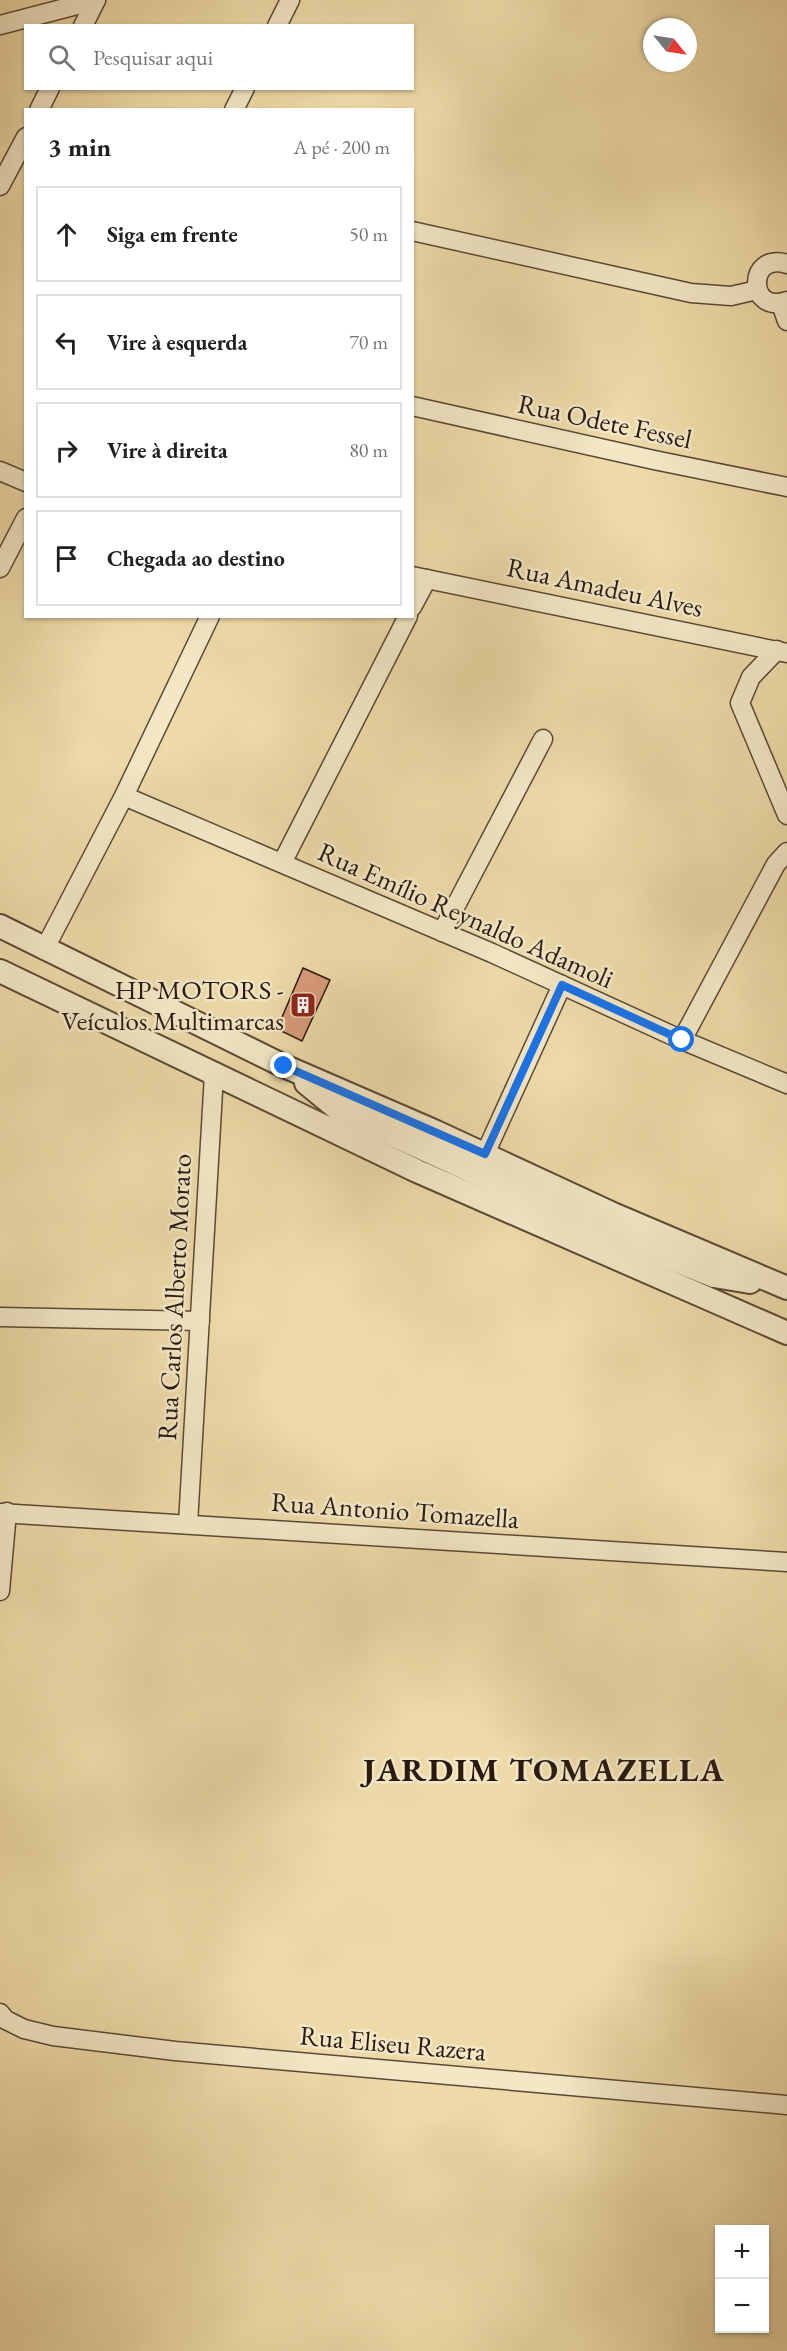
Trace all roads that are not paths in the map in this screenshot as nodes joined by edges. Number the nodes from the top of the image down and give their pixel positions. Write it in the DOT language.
graph roads {
  1 [pos="96,0"];
  2 [pos="290,0"];
  3 [pos="84,24"];
  4 [pos="278,24"];
  5 [pos="0,25"];
  6 [pos="49,90"];
  7 [pos="244,90"];
  8 [pos="40,108"];
  9 [pos="235,108"];
  10 [pos="24,141"];
  11 [pos="0,186"];
  12 [pos="414,231"];
  13 [pos="787,264"];
  14 [pos="757,290"];
  15 [pos="785,309"];
  16 [pos="414,406"];
  17 [pos="0,471"];
  18 [pos="24,481"];
  19 [pos="787,487"];
  20 [pos="24,522"];
  21 [pos="0,568"];
  22 [pos="420,577"];
  23 [pos="414,600"];
  24 [pos="209,618"];
  25 [pos="407,618"];
  26 [pos="782,652"];
  27 [pos="543,740"];
  28 [pos="124,796"];
  29 [pos="787,815"];
  30 [pos="787,852"];
  31 [pos="282,863"];
  32 [pos="0,926"];
  33 [pos="442,932"];
  34 [pos="44,950"];
  35 [pos="0,971"];
  36 [pos="562,985"];
  37 [pos="682,1040"];
  38 [pos="284,1066"];
  39 [pos="214,1074"];
  40 [pos="787,1084"];
  41 [pos="485,1154"];
  42 [pos="787,1288"];
  43 [pos="0,1317"];
  44 [pos="200,1321"];
  45 [pos="787,1333"];
  46 [pos="3,1513"];
  47 [pos="188,1524"];
  48 [pos="787,1562"];
  49 [pos="0,1591"];
  50 [pos="0,2013"];
  51 [pos="787,2105"];
  1 -- 3 [label="street"];
  1 -- 5 [label="street"];
  2 -- 4 [label="street"];
  6 -- 8 [label="street"];
  7 -- 9 [label="street"];
  10 -- 11 [label="street"];
  12 -- 14 [label="street"];
  13 -- 14 [label="street"];
  14 -- 15 [label="street"];
  16 -- 19 [label="street, Rua Odete Fessel"];
  17 -- 18 [label="street"];
  20 -- 21 [label="street"];
  22 -- 23 [label="street"];
  22 -- 26 [label="street, Rua Amadeu Alves"];
  24 -- 28 [label="street"];
  25 -- 31 [label="street"];
  26 -- 29 [label="street"];
  27 -- 33 [label="street"];
  28 -- 31 [label="street, Rua Emílio Reynaldo Adamoli"];
  28 -- 34 [label="street"];
  30 -- 37 [label="street"];
  31 -- 33 [label="street, Rua Emílio Reynaldo Adamoli"];
  32 -- 34 [label="street"];
  33 -- 36 [label="street, Rua Emílio Reynaldo Adamoli"];
  34 -- 38 [label="street"];
  35 -- 39 [label="street"];
  36 -- 37 [label="street, Rua Emílio Reynaldo Adamoli"];
  36 -- 41 [label="street"];
  37 -- 40 [label="street, Rua Emílio Reynaldo Adamoli"];
  38 -- 41 [label="street"];
  38 -- 42 [label="street"];
  39 -- 44 [label="street, Rua Carlos Alberto Morato"];
  39 -- 45 [label="street"];
  41 -- 42 [label="street"];
  43 -- 44 [label="street"];
  44 -- 47 [label="street, Rua Carlos Alberto Morato"];
  46 -- 47 [label="street, Rua Antonio Tomazella"];
  46 -- 49 [label="street"];
  47 -- 48 [label="street, Rua Antonio Tomazella"];
  50 -- 51 [label="street, Rua Eliseu Razera"];
}
